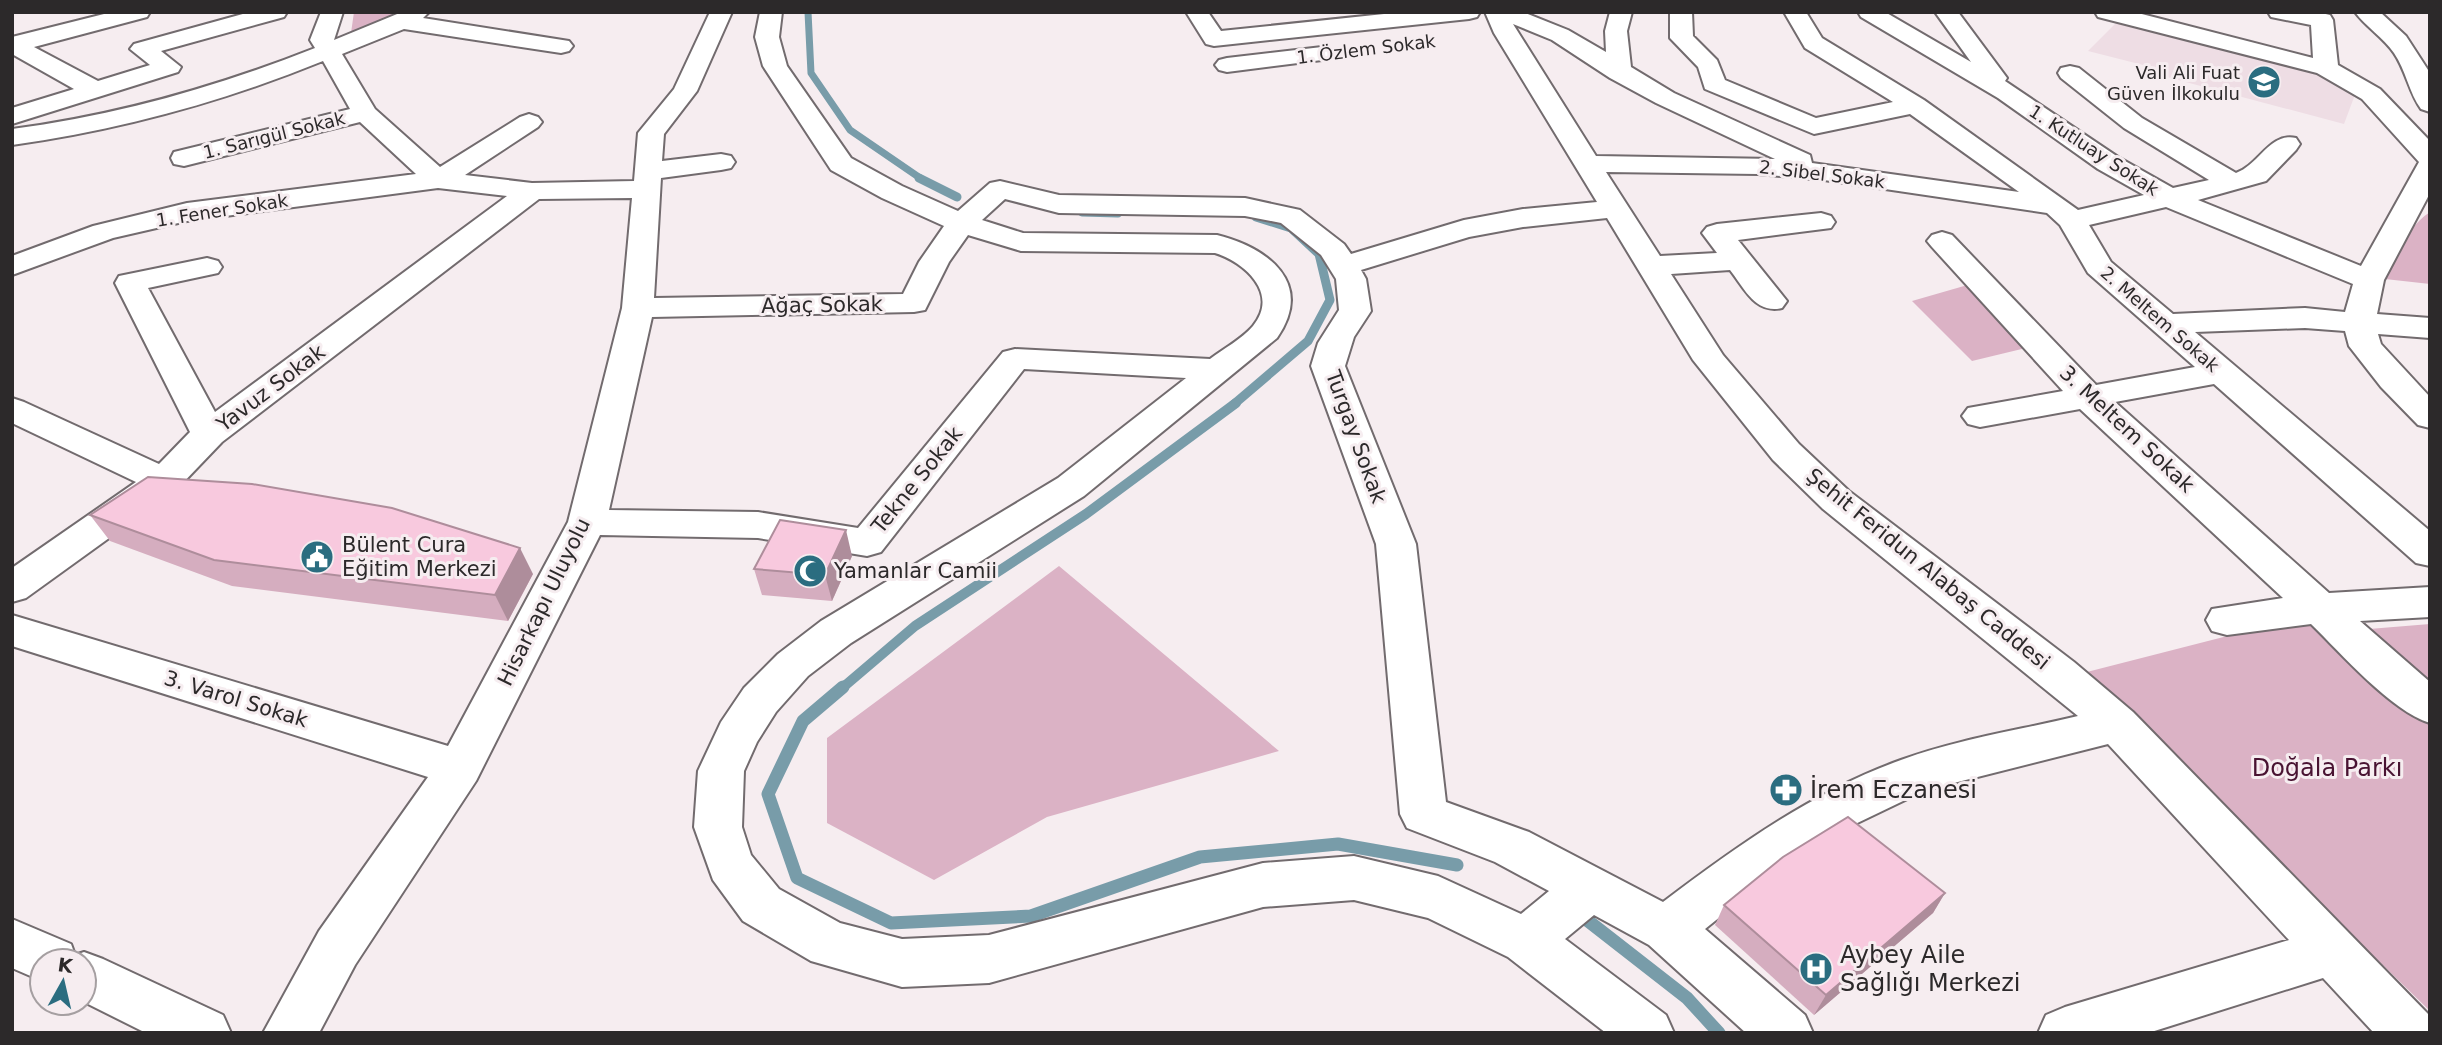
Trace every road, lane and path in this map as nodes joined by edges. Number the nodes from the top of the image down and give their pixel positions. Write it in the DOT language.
graph roads {
  1 [pos="139,12"];
  2 [pos="276,12"];
  3 [pos="332,12"];
  4 [pos="721,12"];
  5 [pos="771,12"];
  6 [pos="1198,12"];
  7 [pos="1469,12"];
  8 [pos="1621,12"];
  9 [pos="1681,12"];
  10 [pos="1795,12"];
  11 [pos="1869,12"];
  12 [pos="1946,12"];
  13 [pos="2106,12"];
  14 [pos="2279,12"];
  15 [pos="2366,12"];
  16 [pos="410,17"];
  17 [pos="1495,24"];
  18 [pos="13,44"];
  19 [pos="561,46"];
  20 [pos="328,51"];
  21 [pos="1339,52"];
  22 [pos="1227,65"];
  23 [pos="2326,68"];
  24 [pos="1619,73"];
  25 [pos="2070,73"];
  26 [pos="1714,84"];
  27 [pos="95,90"];
  28 [pos="2007,93"];
  29 [pos="1665,98"];
  30 [pos="181,104"];
  31 [pos="2430,104"];
  32 [pos="1915,105"];
  33 [pos="365,113"];
  34 [pos="12,116"];
  35 [pos="529,122"];
  36 [pos="12,137"];
  37 [pos="2287,144"];
  38 [pos="2430,157"];
  39 [pos="184,158"];
  40 [pos="721,162"];
  41 [pos="1588,164"];
  42 [pos="2430,166"];
  43 [pos="1824,172"];
  44 [pos="438,180"];
  45 [pos="648,180"];
  46 [pos="2233,183"];
  47 [pos="532,191"];
  48 [pos="2169,198"];
  49 [pos="1615,209"];
  50 [pos="187,212"];
  51 [pos="2063,213"];
  52 [pos="1821,222"];
  53 [pos="961,223"];
  54 [pos="1942,241"];
  55 [pos="1740,260"];
  56 [pos="1652,265"];
  57 [pos="12,266"];
  58 [pos="1344,266"];
  59 [pos="207,267"];
  60 [pos="2369,280"];
  61 [pos="1771,301"];
  62 [pos="638,309"];
  63 [pos="2359,320"];
  64 [pos="2166,324"];
  65 [pos="2430,328"];
  66 [pos="1220,370"];
  67 [pos="2221,373"];
  68 [pos="2088,397"];
  69 [pos="12,409"];
  70 [pos="1980,416"];
  71 [pos="2430,417"];
  72 [pos="209,435"];
  73 [pos="164,481"];
  74 [pos="587,522"];
  75 [pos="2430,553"];
  76 [pos="12,588"];
  77 [pos="2430,602"];
  78 [pos="2320,608"];
  79 [pos="2227,620"];
  80 [pos="12,630"];
  81 [pos="2430,706"];
  82 [pos="2117,723"];
  83 [pos="460,768"];
  84 [pos="1591,887"];
  85 [pos="1667,929"];
  86 [pos="12,942"];
  87 [pos="1526,942"];
  88 [pos="28,950"];
  89 [pos="2332,951"];
  90 [pos="98,983"];
  91 [pos="204,1033"];
  92 [pos="290,1033"];
  93 [pos="1647,1033"];
  94 [pos="1786,1033"];
  95 [pos="2065,1033"];
  96 [pos="2410,1033"];
  1 -- 18 [label="street"];
  2 -- 27 [label="street"];
  3 -- 20 [label="street"];
  4 -- 45 [label="street, Hisarkapı Uluyolu"];
  5 -- 53 [label="street"];
  6 -- 7 [label="street"];
  8 -- 24 [label="street"];
  9 -- 26 [label="street"];
  10 -- 32 [label="street, 2. Meltem Sokak"];
  11 -- 28 [label="street, 1. Kutluay Sokak"];
  12 -- 28 [label="street"];
  13 -- 23 [label="street"];
  14 -- 23 [label="street"];
  15 -- 31 [label="street"];
  16 -- 19 [label="street"];
  16 -- 20 [label="street"];
  17 -- 24 [label="street"];
  17 -- 41 [label="street, Şehit Feridun Alabaş Caddesi"];
  18 -- 27 [label="street"];
  20 -- 30 [label="street"];
  20 -- 33 [label="street"];
  21 -- 22 [label="street, 1. Özlem Sokak"];
  23 -- 38 [label="street"];
  24 -- 29 [label="street"];
  25 -- 46 [label="street"];
  26 -- 29 [label="street"];
  26 -- 32 [label="street"];
  27 -- 34 [label="street"];
  28 -- 48 [label="street, 1. Kutluay Sokak"];
  29 -- 43 [label="street"];
  30 -- 36 [label="street"];
  30 -- 39 [label="street"];
  32 -- 51 [label="street, 2. Meltem Sokak"];
  33 -- 39 [label="street, 1. Sarıgül Sokak"];
  33 -- 44 [label="street"];
  35 -- 44 [label="street"];
  37 -- 46 [label="street"];
  39 -- 50 [label="street"];
  40 -- 45 [label="street"];
  41 -- 43 [label="street, 2. Sibel Sokak"];
  41 -- 49 [label="street, Şehit Feridun Alabaş Caddesi"];
  42 -- 60 [label="street"];
  43 -- 51 [label="street, 2. Sibel Sokak"];
  44 -- 47 [label="street"];
  44 -- 50 [label="street, 1. Fener Sokak"];
  45 -- 47 [label="street"];
  45 -- 62 [label="street, Hisarkapı Uluyolu"];
  46 -- 48 [label="street"];
  47 -- 72 [label="street, Yavuz Sokak"];
  48 -- 51 [label="street"];
  48 -- 60 [label="street, 1. Kutluay Sokak"];
  49 -- 56 [label="street, Şehit Feridun Alabaş Caddesi"];
  49 -- 58 [label="street"];
  50 -- 57 [label="street, 1. Fener Sokak"];
  51 -- 64 [label="street, 2. Meltem Sokak"];
  52 -- 55 [label="street"];
  53 -- 58 [label="street, Turgay Sokak"];
  53 -- 62 [label="street, Ağaç Sokak"];
  53 -- 66 [label="street"];
  54 -- 68 [label="street, 3. Meltem Sokak"];
  55 -- 56 [label="street"];
  55 -- 61 [label="street"];
  56 -- 82 [label="street, Şehit Feridun Alabaş Caddesi"];
  58 -- 84 [label="street, Turgay Sokak"];
  59 -- 72 [label="street"];
  60 -- 63 [label="street"];
  62 -- 74 [label="street, Hisarkapı Uluyolu"];
  63 -- 64 [label="street"];
  63 -- 65 [label="street"];
  63 -- 71 [label="street"];
  64 -- 67 [label="street, 2. Meltem Sokak"];
  66 -- 74 [label="street, Tekne Sokak"];
  66 -- 87 [label="street"];
  67 -- 68 [label="street"];
  67 -- 75 [label="street, 2. Meltem Sokak"];
  68 -- 70 [label="street"];
  68 -- 78 [label="street, 3. Meltem Sokak"];
  69 -- 73 [label="street"];
  72 -- 73 [label="street, Yavuz Sokak"];
  73 -- 76 [label="street, Yavuz Sokak"];
  74 -- 83 [label="street, Hisarkapı Uluyolu"];
  77 -- 78 [label="street"];
  78 -- 79 [label="street"];
  78 -- 81 [label="street, 3. Meltem Sokak"];
  80 -- 83 [label="street, 3. Varol Sokak"];
  82 -- 85 [label="street"];
  82 -- 89 [label="street, Şehit Feridun Alabaş Caddesi"];
  83 -- 92 [label="street, Hisarkapı Uluyolu"];
  84 -- 85 [label="street"];
  84 -- 87 [label="street"];
  85 -- 94 [label="street"];
  86 -- 88 [label="street"];
  87 -- 93 [label="street"];
  89 -- 95 [label="street"];
  89 -- 96 [label="street, Şehit Feridun Alabaş Caddesi"];
  90 -- 91 [label="street"];
}
